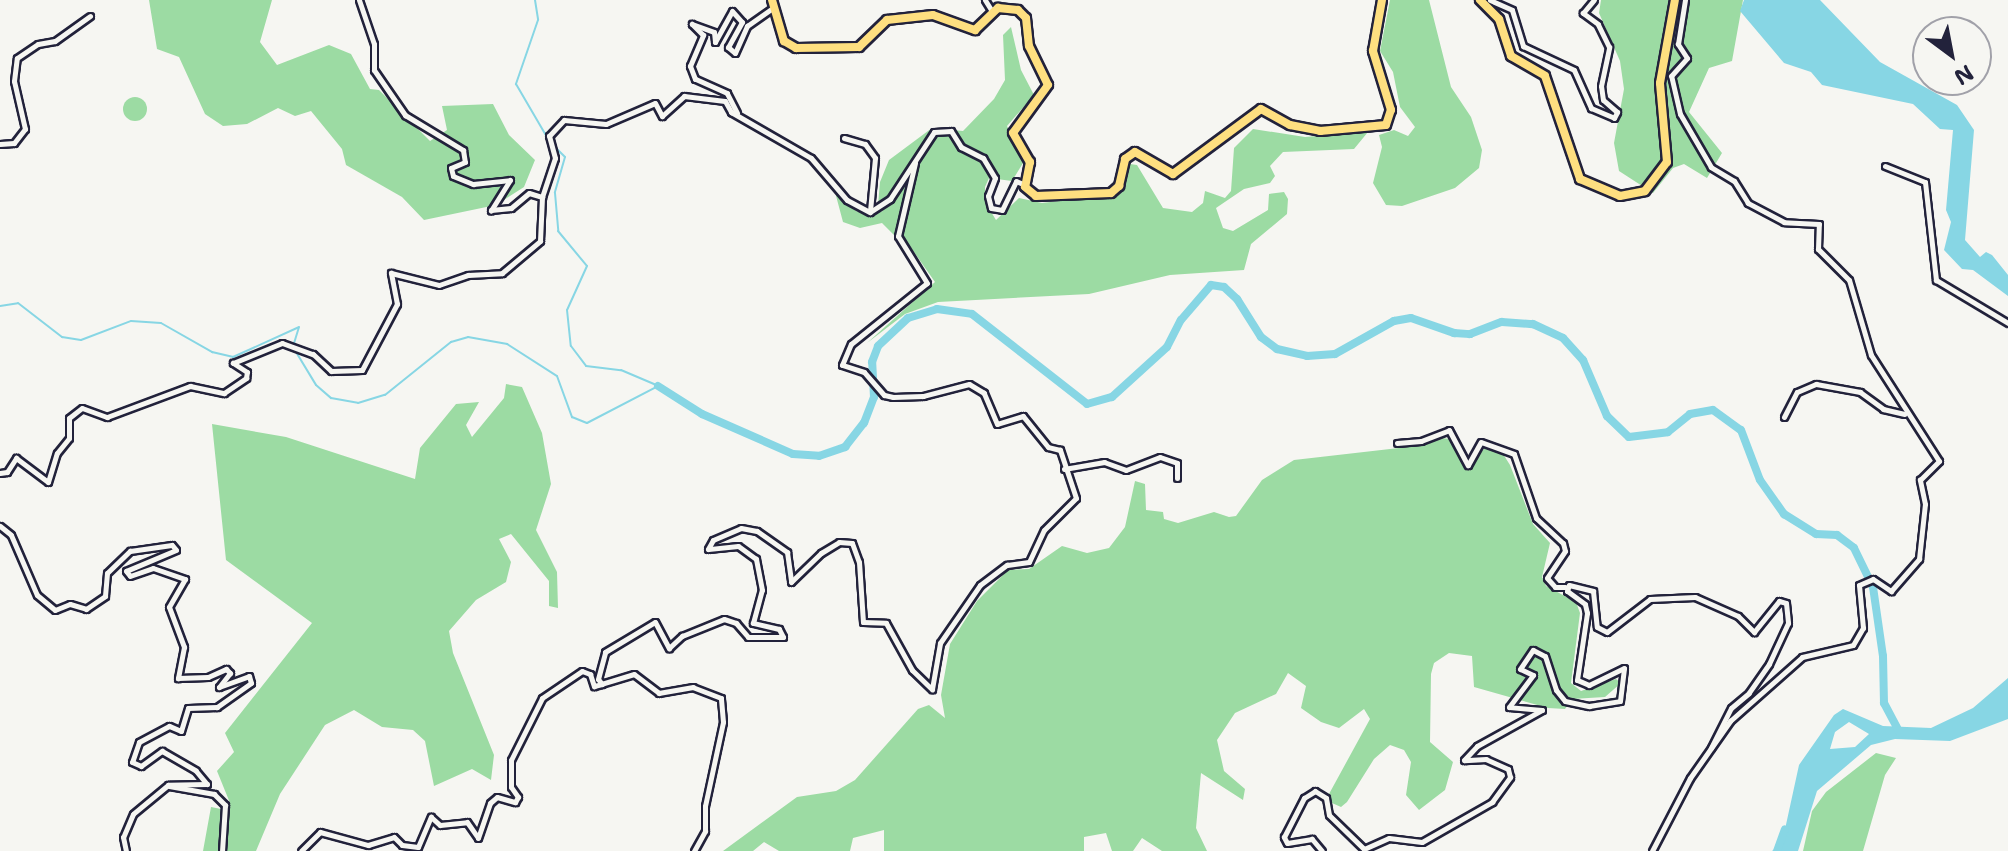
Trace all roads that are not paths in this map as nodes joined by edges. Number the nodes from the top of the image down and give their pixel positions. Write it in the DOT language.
graph roads {
  1 [pos="359,0"];
  2 [pos="985,0"];
  3 [pos="1382,0"];
  4 [pos="1480,0"];
  5 [pos="1490,0"];
  6 [pos="1594,0"];
  7 [pos="1675,0"];
  8 [pos="1685,0"];
  9 [pos="774,3"];
  10 [pos="993,13"];
  11 [pos="90,16"];
  12 [pos="738,114"];
  13 [pos="844,138"];
  14 [pos="0,144"];
  15 [pos="915,163"];
  16 [pos="1885,166"];
  17 [pos="1025,185"];
  18 [pos="542,197"];
  19 [pos="870,212"];
  20 [pos="2008,323"];
  21 [pos="1784,417"];
  22 [pos="1910,422"];
  23 [pos="1397,443"];
  24 [pos="1064,469"];
  25 [pos="0,473"];
  26 [pos="1177,478"];
  27 [pos="0,526"];
  28 [pos="1565,587"];
  29 [pos="602,684"];
  30 [pos="1711,748"];
  31 [pos="168,785"];
  32 [pos="126,851"];
  33 [pos="222,851"];
  34 [pos="301,851"];
  35 [pos="694,851"];
  36 [pos="1322,851"];
  37 [pos="1652,851"];
  1 -- 18 [label="street"];
  2 -- 10 [label="street"];
  3 -- 17 [label="main road"];
  4 -- 7 [label="main road"];
  5 -- 6 [label="street"];
  8 -- 22 [label="street"];
  9 -- 10 [label="main road"];
  9 -- 12 [label="street"];
  10 -- 17 [label="main road"];
  11 -- 14 [label="street"];
  12 -- 18 [label="street"];
  12 -- 19 [label="street"];
  13 -- 19 [label="street"];
  15 -- 17 [label="street"];
  15 -- 19 [label="street"];
  15 -- 24 [label="street"];
  16 -- 20 [label="street"];
  18 -- 25 [label="street"];
  21 -- 22 [label="street"];
  22 -- 30 [label="street"];
  23 -- 28 [label="street"];
  24 -- 26 [label="street"];
  24 -- 29 [label="street"];
  27 -- 31 [label="street"];
  28 -- 30 [label="street"];
  28 -- 36 [label="street"];
  29 -- 34 [label="street"];
  29 -- 35 [label="street"];
  30 -- 37 [label="street"];
  31 -- 32 [label="street"];
  31 -- 33 [label="street"];
}
